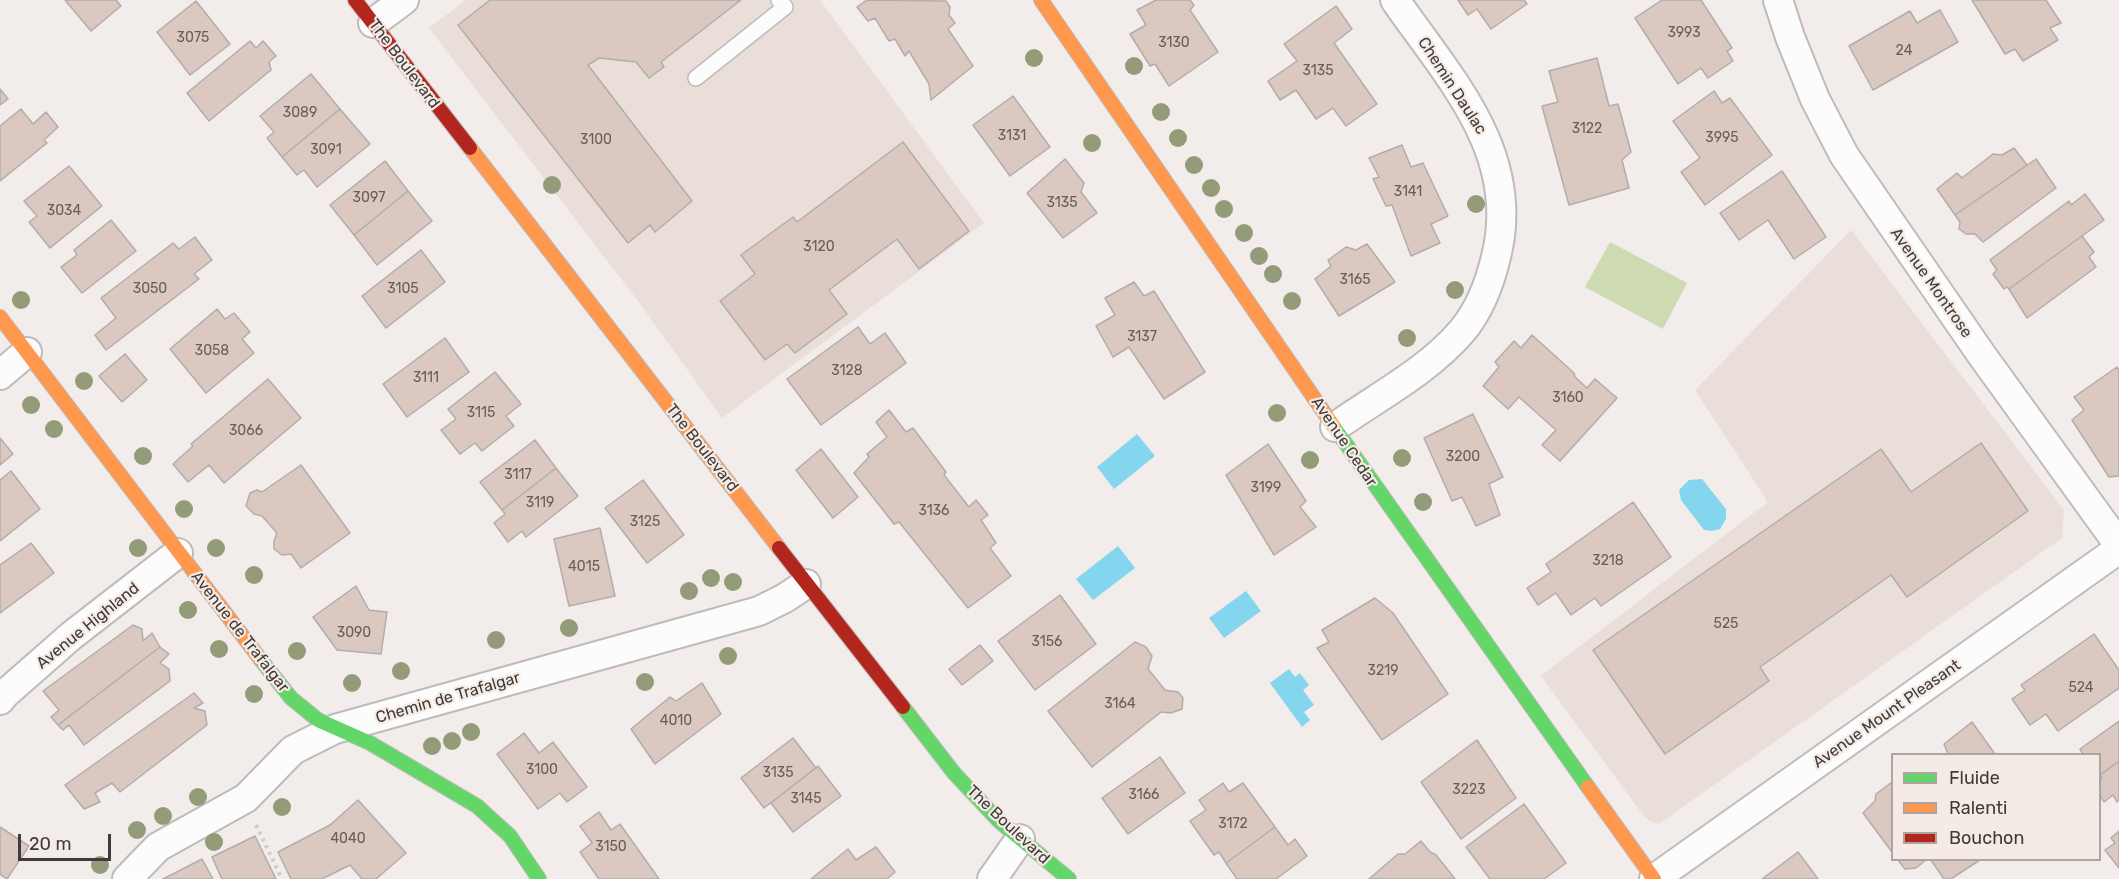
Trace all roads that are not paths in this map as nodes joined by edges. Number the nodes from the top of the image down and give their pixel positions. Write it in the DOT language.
graph roads {
  1 [pos="355,0"];
  2 [pos="404,0"];
  3 [pos="779,0"];
  4 [pos="1041,0"];
  5 [pos="1395,0"];
  6 [pos="1778,0"];
  7 [pos="373,23"];
  8 [pos="696,78"];
  9 [pos="0,317"];
  10 [pos="27,352"];
  11 [pos="0,375"];
  12 [pos="1335,427"];
  13 [pos="2119,547"];
  14 [pos="178,553"];
  15 [pos="806,584"];
  16 [pos="0,700"];
  17 [pos="335,729"];
  18 [pos="1020,839"];
  19 [pos="127,879"];
  20 [pos="539,879"];
  21 [pos="992,879"];
  22 [pos="1069,879"];
  23 [pos="1654,879"];
  1 -- 7 [label="street, The Boulevard"];
  2 -- 7 [label="street"];
  3 -- 8 [label="lane"];
  4 -- 12 [label="street, Avenue Cedar"];
  5 -- 12 [label="street, Chemin Daulac"];
  6 -- 13 [label="street, Avenue Montrose"];
  7 -- 15 [label="street, The Boulevard"];
  9 -- 10 [label="street, Avenue de Trafalgar"];
  10 -- 11 [label="street"];
  10 -- 14 [label="street, Avenue de Trafalgar"];
  12 -- 23 [label="street, Avenue Cedar"];
  13 -- 23 [label="street, Avenue Mount Pleasant"];
  14 -- 16 [label="street, Avenue Highland"];
  14 -- 17 [label="street, Avenue de Trafalgar"];
  15 -- 17 [label="street, Chemin de Trafalgar"];
  15 -- 18 [label="street, The Boulevard"];
  17 -- 19 [label="street, Chemin de Trafalgar"];
  17 -- 20 [label="street, Avenue de Trafalgar"];
  18 -- 21 [label="street"];
  18 -- 22 [label="street, The Boulevard"];
}
